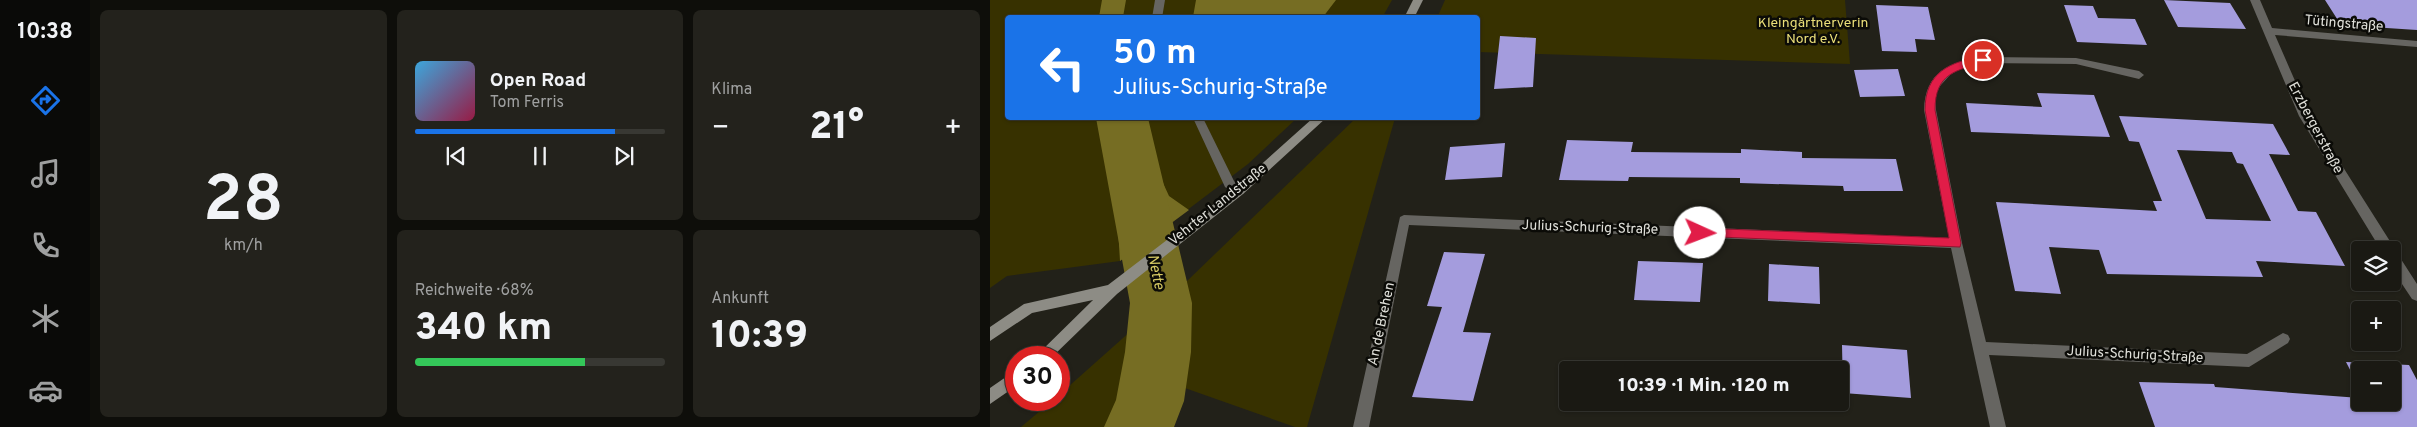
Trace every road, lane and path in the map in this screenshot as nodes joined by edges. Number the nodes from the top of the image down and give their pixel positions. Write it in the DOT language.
graph roads {
  1 [pos="1160,0"];
  2 [pos="1418,0"];
  3 [pos="2255,0"];
  4 [pos="1158,15"];
  5 [pos="1410,15"];
  6 [pos="2269,31"];
  7 [pos="2417,44"];
  8 [pos="2138,75"];
  9 [pos="1199,120"];
  10 [pos="1318,120"];
  11 [pos="1239,191"];
  12 [pos="1404,220"];
  13 [pos="2382,241"];
  14 [pos="1956,243"];
  15 [pos="2401,271"];
  16 [pos="1112,290"];
  17 [pos="2417,295"];
  18 [pos="990,335"];
  19 [pos="2282,339"];
  20 [pos="1054,346"];
  21 [pos="1981,348"];
  22 [pos="1005,386"];
  23 [pos="990,398"];
  24 [pos="1361,427"];
  25 [pos="1998,427"];
  1 -- 4 [label="street"];
  2 -- 5 [label="main road"];
  3 -- 6 [label="street, Erzbergerstraße"];
  6 -- 7 [label="street, Tütingstraße"];
  6 -- 13 [label="street, Erzbergerstraße"];
  8 -- 14 [label="street"];
  9 -- 11 [label="street"];
  10 -- 11 [label="main road, Vehrter Landstraße"];
  11 -- 16 [label="main road, Vehrter Landstraße"];
  12 -- 14 [label="street, Julius-Schurig-Straße"];
  12 -- 24 [label="street, An de Brehen"];
  14 -- 21 [label="street"];
  15 -- 17 [label="street"];
  16 -- 18 [label="main road, Vehrter Landstraße"];
  16 -- 20 [label="main road, Vehrter Landstraße"];
  19 -- 21 [label="street, Julius-Schurig-Straße"];
  21 -- 25 [label="street"];
  22 -- 23 [label="main road"];
}
